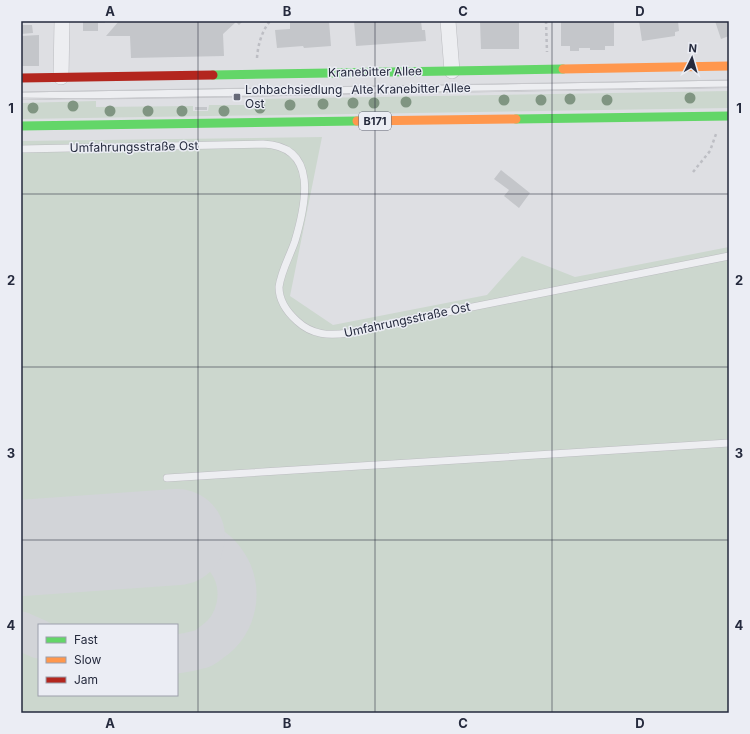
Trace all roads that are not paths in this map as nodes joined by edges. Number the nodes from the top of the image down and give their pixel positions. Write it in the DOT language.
graph roads {
  1 [pos="62,21"];
  2 [pos="448,21"];
  3 [pos="729,66"];
  4 [pos="452,71"];
  5 [pos="61,77"];
  6 [pos="21,78"];
  7 [pos="729,84"];
  8 [pos="21,96"];
  9 [pos="729,116"];
  10 [pos="21,126"];
  11 [pos="21,149"];
  12 [pos="729,256"];
  13 [pos="729,443"];
  14 [pos="167,478"];
  1 -- 5 [label="street"];
  2 -- 4 [label="street"];
  3 -- 4 [label="street, Kranebitter Allee"];
  4 -- 5 [label="street, Kranebitter Allee"];
  5 -- 6 [label="street, Kranebitter Allee"];
  7 -- 8 [label="lane, Alte Kranebitter Allee"];
  9 -- 10 [label="street, B171"];
  11 -- 12 [label="lane, Umfahrungsstraße Ost"];
  13 -- 14 [label="lane"];
}
